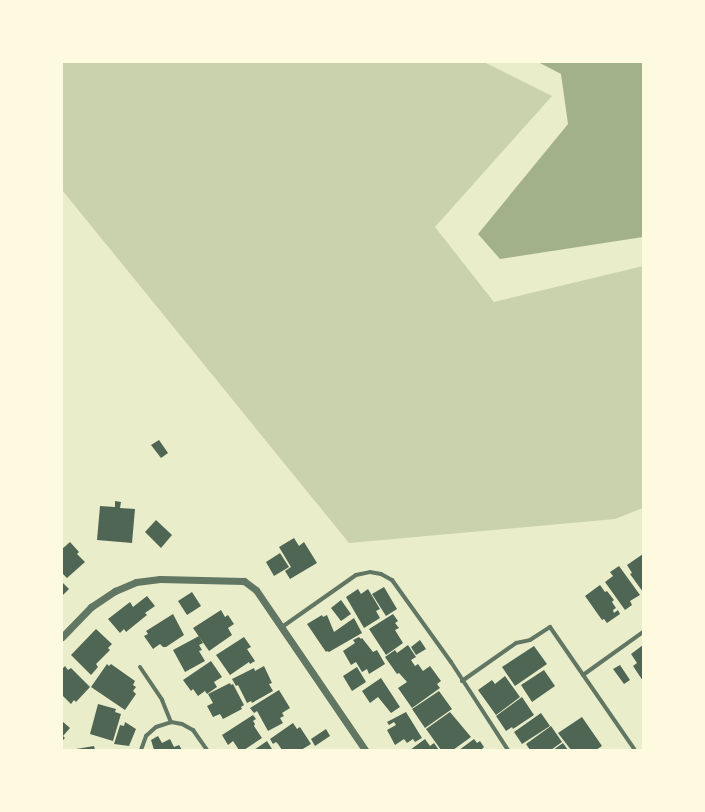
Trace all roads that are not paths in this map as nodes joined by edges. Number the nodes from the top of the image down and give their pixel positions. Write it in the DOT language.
graph roads {
  1 [pos="282,627"];
  2 [pos="643,632"];
  3 [pos="62,637"];
  4 [pos="140,667"];
  5 [pos="583,675"];
  6 [pos="462,681"];
  7 [pos="171,722"];
  8 [pos="141,750"];
  9 [pos="207,750"];
  10 [pos="365,750"];
  11 [pos="508,750"];
  12 [pos="635,750"];
  1 -- 3 [label="street"];
  1 -- 6 [label="street"];
  1 -- 10 [label="street"];
  2 -- 5 [label="street"];
  4 -- 7 [label="street"];
  5 -- 6 [label="street"];
  5 -- 12 [label="street"];
  6 -- 11 [label="street"];
  7 -- 8 [label="street"];
  7 -- 9 [label="street"];
}
